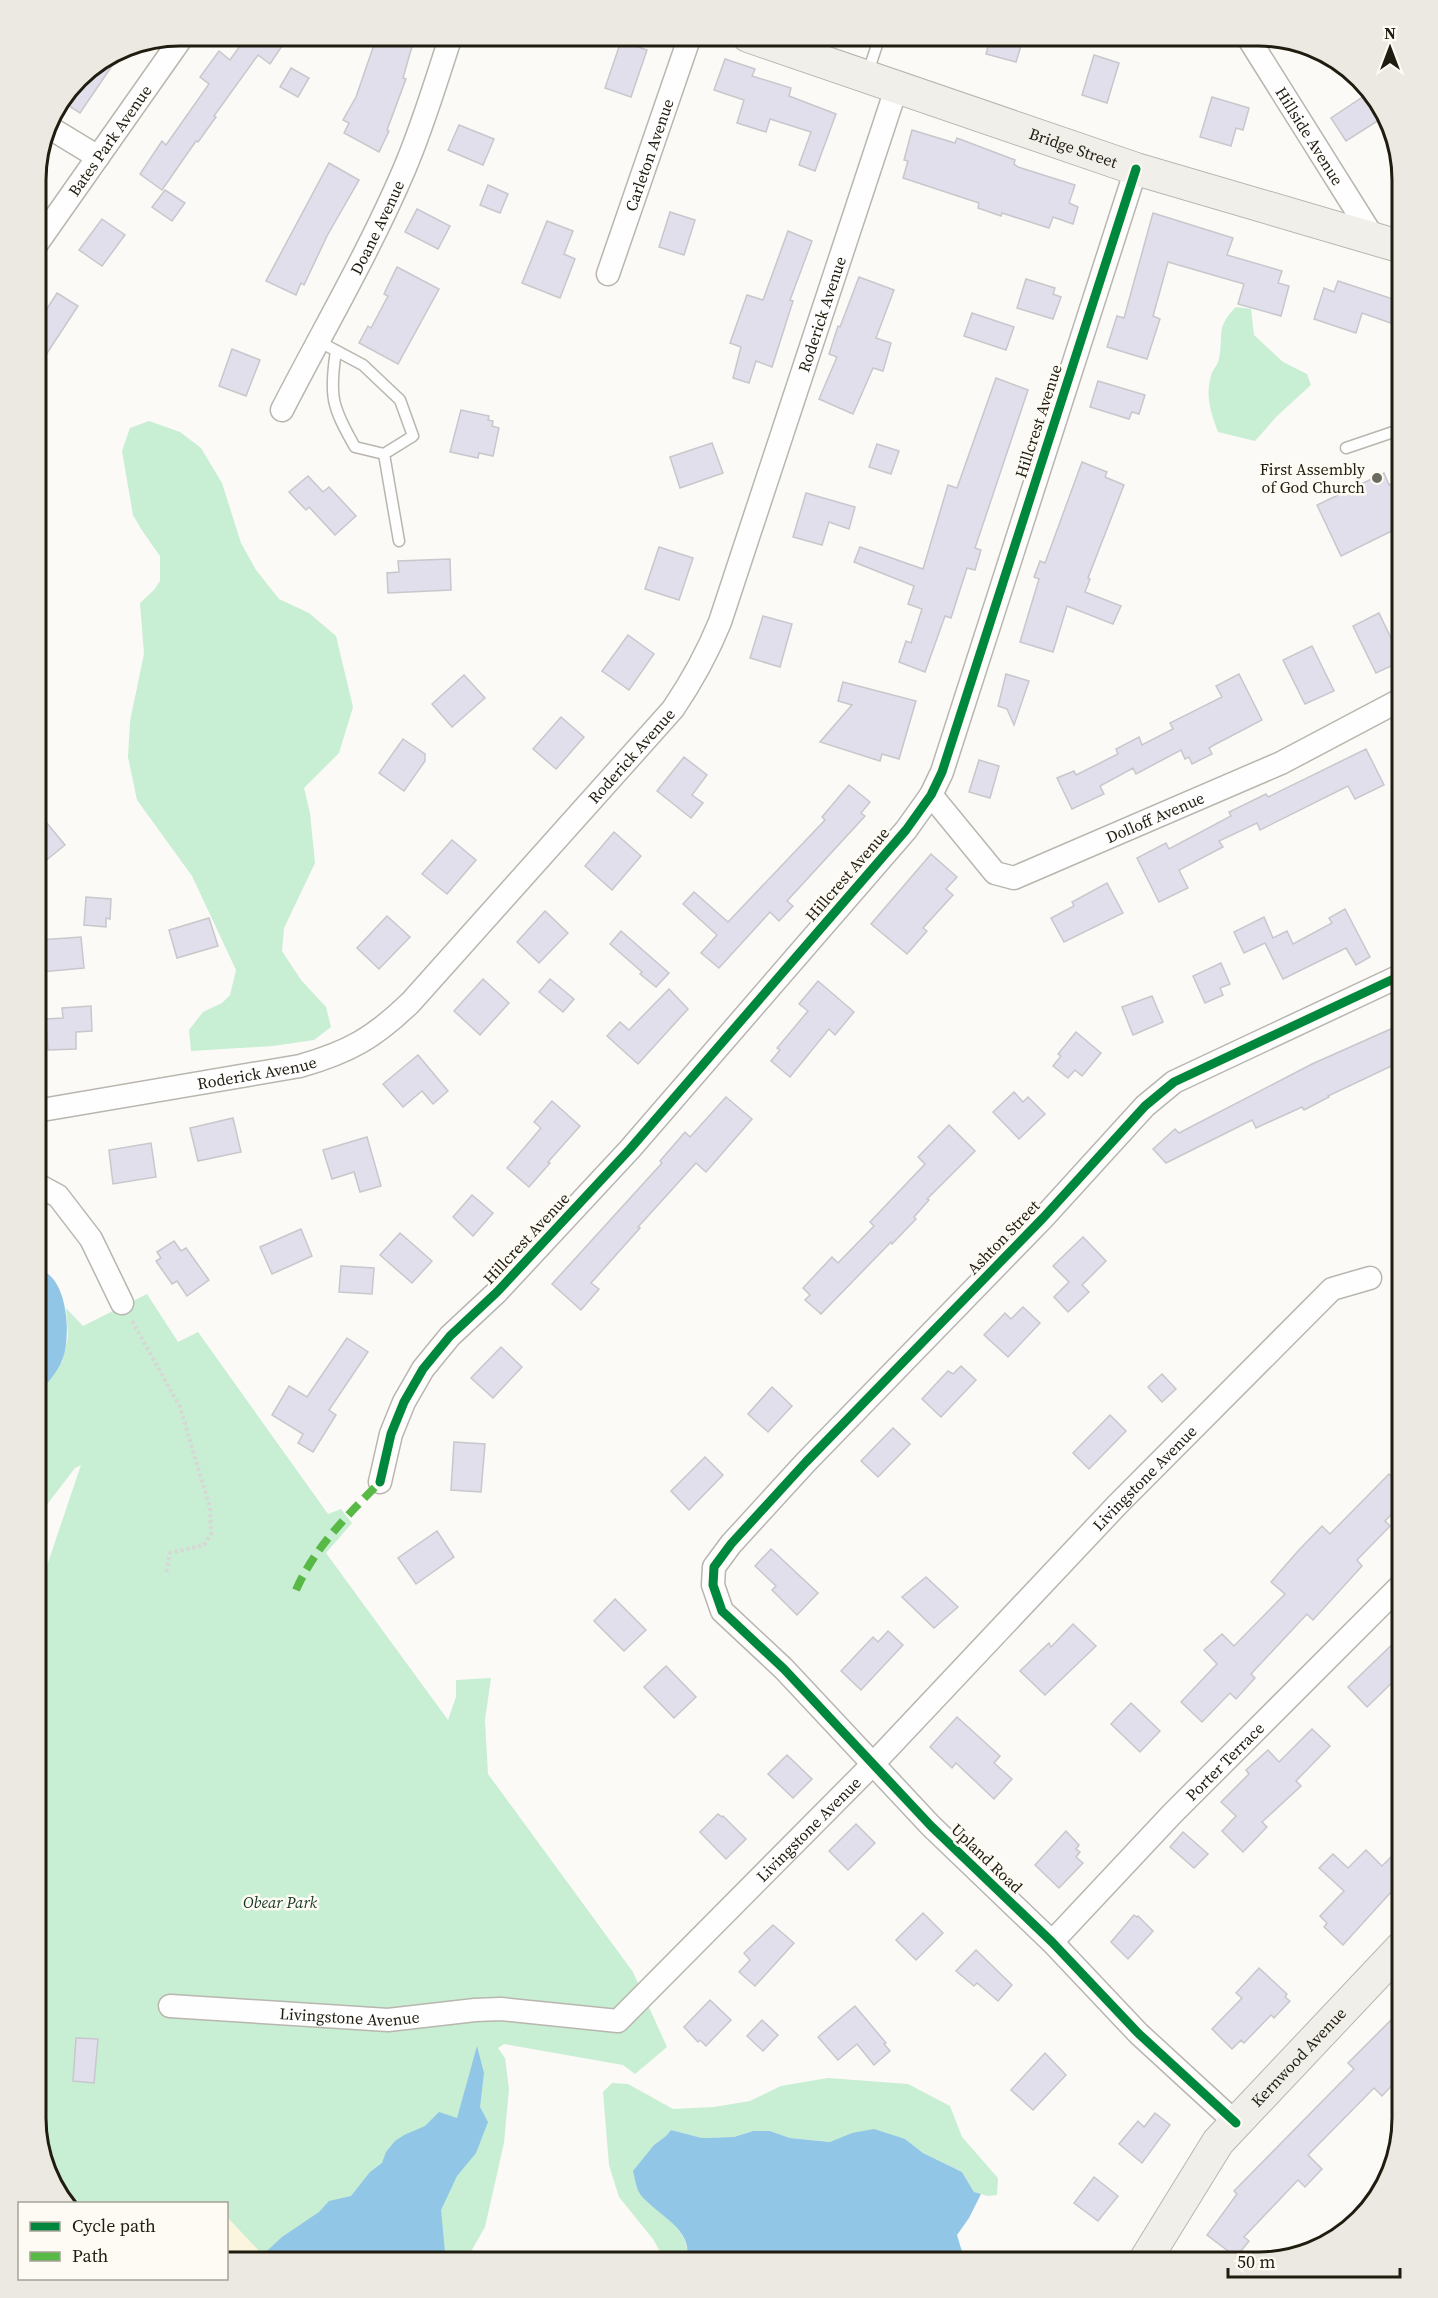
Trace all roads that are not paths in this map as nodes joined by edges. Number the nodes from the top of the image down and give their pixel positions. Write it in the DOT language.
graph roads {
  1 [pos="448,46"];
  2 [pos="686,46"];
  3 [pos="176,47"];
  4 [pos="780,47"];
  5 [pos="876,47"];
  6 [pos="1255,47"];
  7 [pos="867,75"];
  8 [pos="897,86"];
  9 [pos="56,132"];
  10 [pos="98,157"];
  11 [pos="1136,169"];
  12 [pos="47,229"];
  13 [pos="1388,242"];
  14 [pos="608,274"];
  15 [pos="326,346"];
  16 [pos="282,410"];
  17 [pos="1392,432"];
  18 [pos="1346,448"];
  19 [pos="384,454"];
  20 [pos="399,541"];
  21 [pos="1392,704"];
  22 [pos="930,795"];
  23 [pos="1392,980"];
  24 [pos="47,1109"];
  25 [pos="46,1190"];
  26 [pos="1370,1278"];
  27 [pos="122,1303"];
  28 [pos="380,1482"];
  29 [pos="1392,1594"];
  30 [pos="722,1611"];
  31 [pos="873,1764"];
  32 [pos="1052,1942"];
  33 [pos="1392,1958"];
  34 [pos="170,2006"];
  35 [pos="1236,2123"];
  36 [pos="1150,2252"];
  1 -- 15 [label="street, Doane Avenue"];
  2 -- 14 [label="street, Carleton Avenue"];
  3 -- 10 [label="street, Bates Park Avenue"];
  4 -- 7 [label="main road, Bridge Street"];
  5 -- 7 [label="lane"];
  6 -- 13 [label="street, Hillside Avenue"];
  7 -- 8 [label="main road, Bridge Street"];
  8 -- 11 [label="main road, Bridge Street"];
  8 -- 24 [label="street, Roderick Avenue"];
  9 -- 10 [label="street"];
  10 -- 12 [label="street, Bates Park Avenue"];
  11 -- 13 [label="main road, Bridge Street"];
  11 -- 22 [label="street, Hillcrest Avenue"];
  15 -- 16 [label="street, Doane Avenue"];
  15 -- 19 [label="lane"];
  15 -- 19 [label="lane"];
  17 -- 18 [label="lane"];
  19 -- 20 [label="lane"];
  21 -- 22 [label="street, Dolloff Avenue"];
  22 -- 28 [label="street, Hillcrest Avenue"];
  23 -- 30 [label="street, Ashton Street"];
  25 -- 27 [label="street"];
  26 -- 31 [label="street, Livingstone Avenue"];
  29 -- 32 [label="street, Porter Terrace"];
  30 -- 31 [label="street, Upland Road"];
  31 -- 32 [label="street, Upland Road"];
  31 -- 34 [label="street, Livingstone Avenue"];
  32 -- 35 [label="street, Upland Road"];
  33 -- 35 [label="main road, Kernwood Avenue"];
  35 -- 36 [label="main road, Kernwood Avenue"];
}
